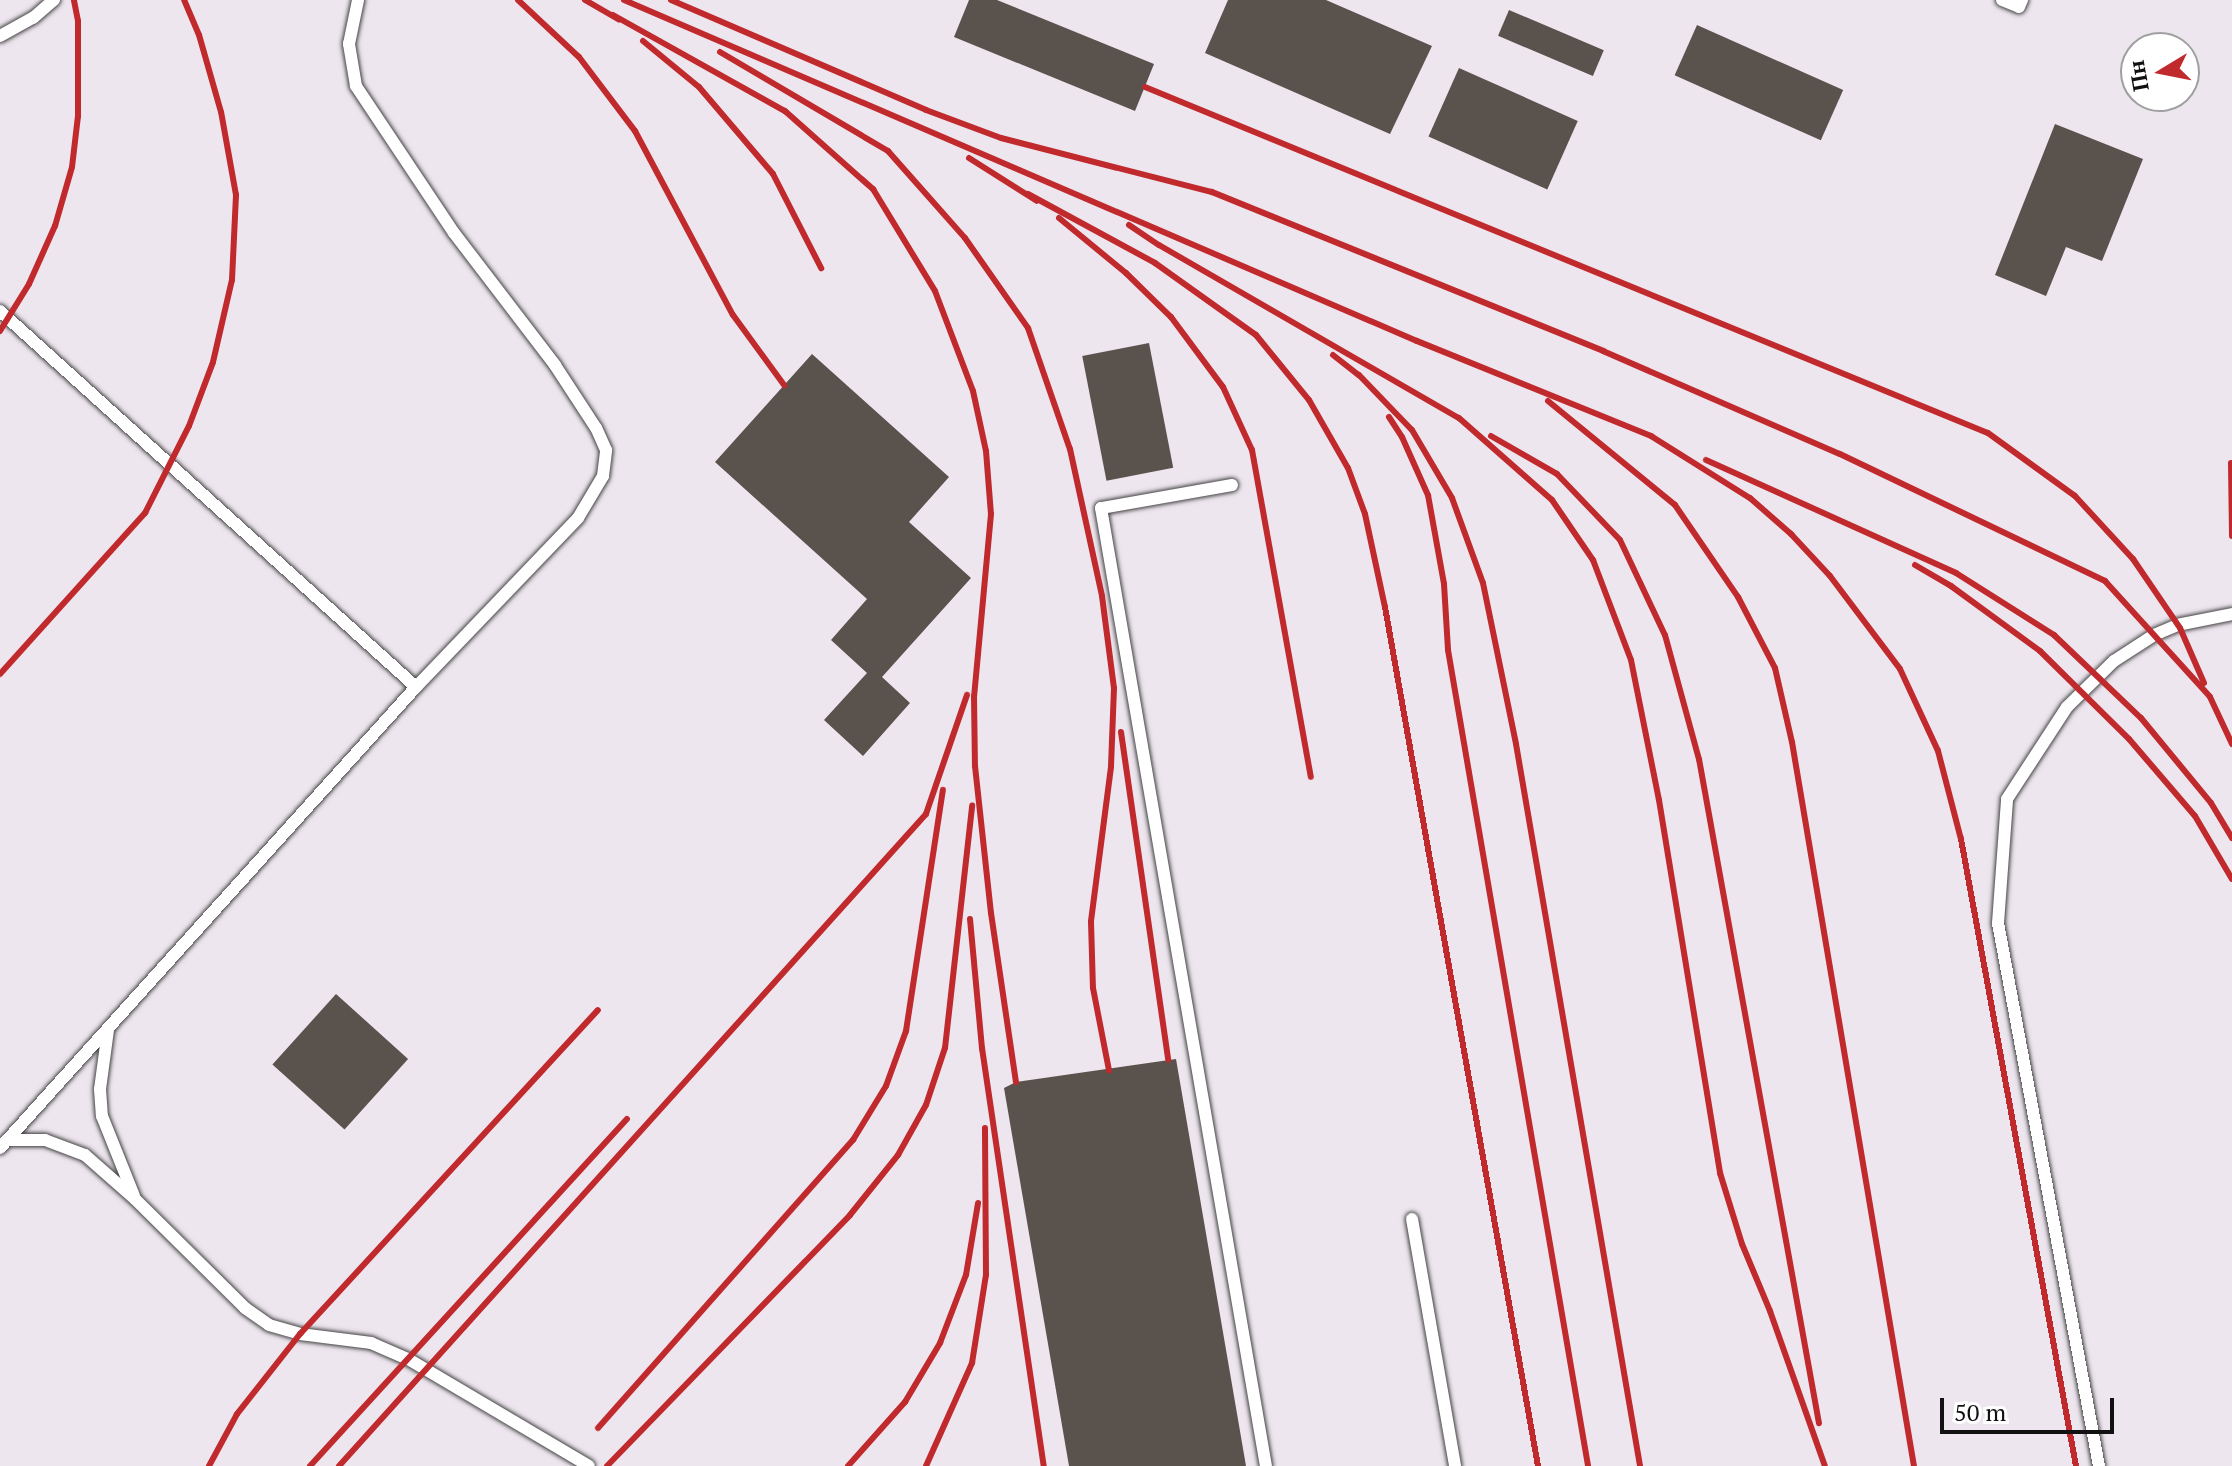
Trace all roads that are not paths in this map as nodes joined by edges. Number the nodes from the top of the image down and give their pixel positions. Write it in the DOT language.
graph roads {
  1 [pos="54,0"];
  2 [pos="358,0"];
  3 [pos="2002,0"];
  4 [pos="2022,0"];
  5 [pos="0,36"];
  6 [pos="0,311"];
  7 [pos="1232,485"];
  8 [pos="2232,614"];
  9 [pos="416,687"];
  10 [pos="108,1030"];
  11 [pos="4,1144"];
  12 [pos="135,1199"];
  13 [pos="1412,1219"];
  14 [pos="589,1466"];
  15 [pos="1266,1466"];
  16 [pos="1455,1466"];
  17 [pos="2099,1466"];
  1 -- 5 [label="lane"];
  2 -- 9 [label="lane"];
  3 -- 4 [label="lane"];
  6 -- 9 [label="lane"];
  7 -- 15 [label="lane"];
  8 -- 17 [label="lane"];
  9 -- 10 [label="lane"];
  10 -- 11 [label="lane"];
  10 -- 12 [label="lane"];
  11 -- 12 [label="lane"];
  12 -- 14 [label="lane"];
  13 -- 16 [label="lane"];
}
